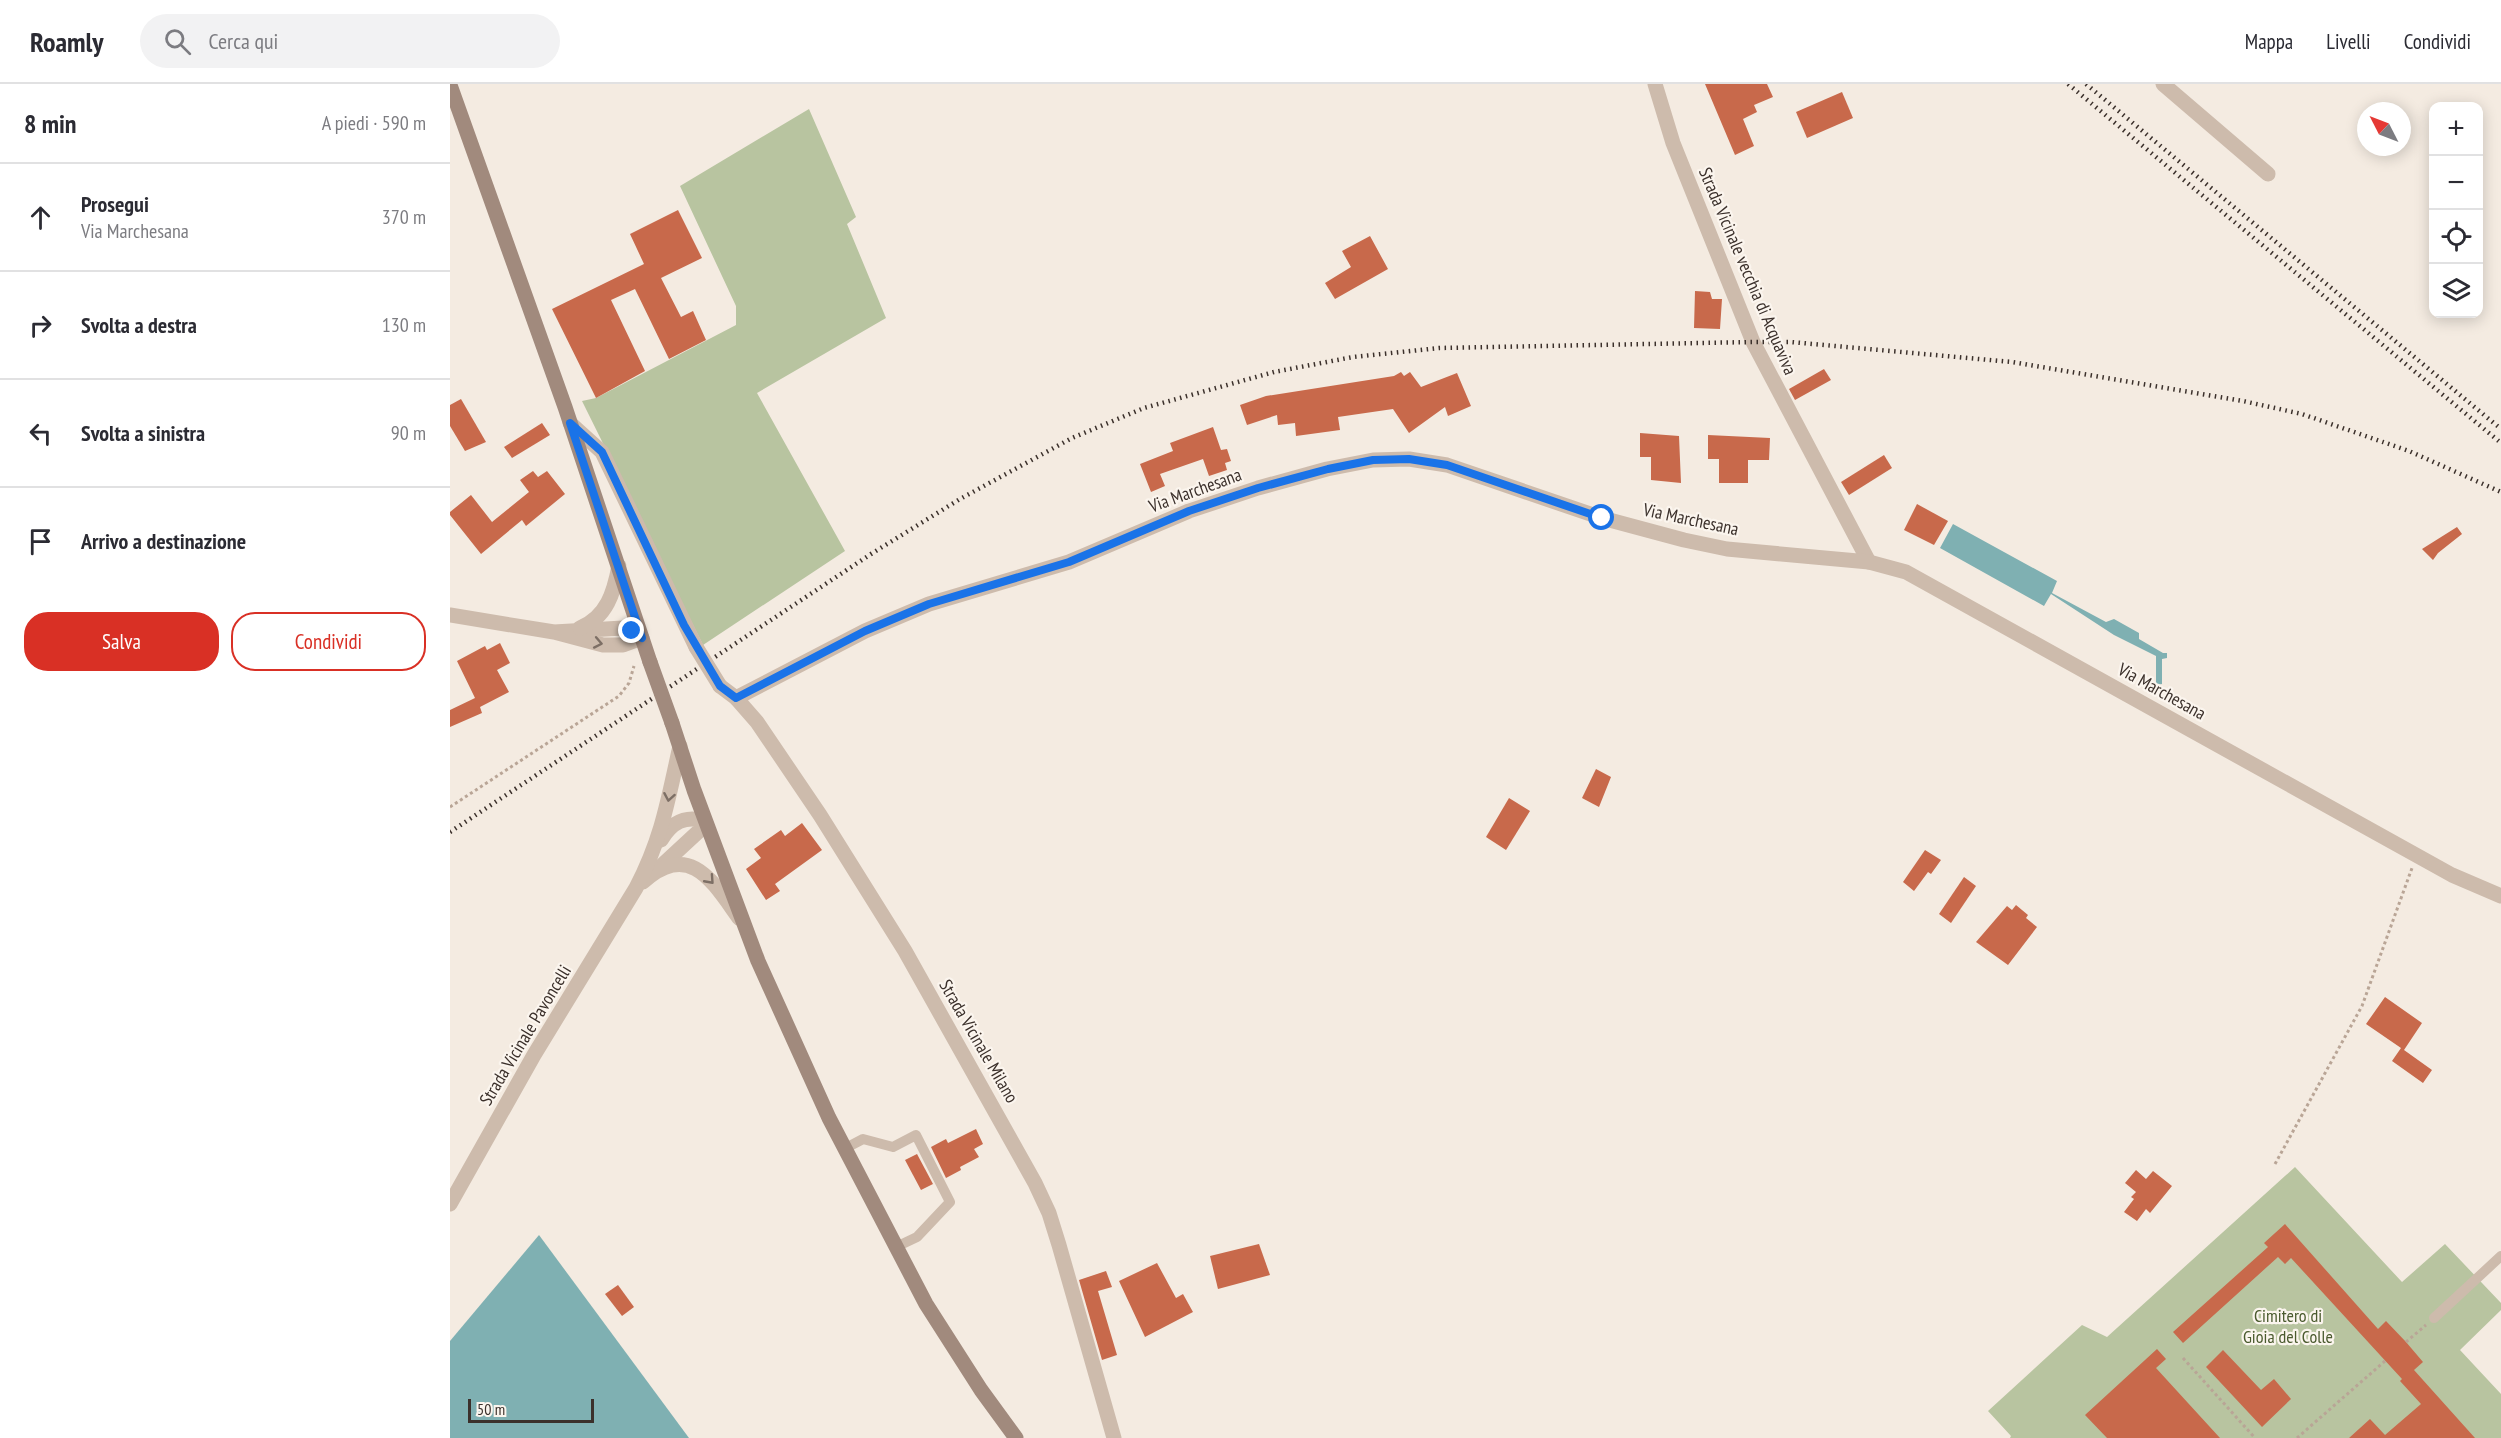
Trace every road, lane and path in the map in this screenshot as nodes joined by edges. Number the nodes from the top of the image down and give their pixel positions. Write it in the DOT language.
graph roads {
  1 [pos="1655,84"];
  2 [pos="2163,84"];
  3 [pos="450,85"];
  4 [pos="2268,174"];
  5 [pos="570,423"];
  6 [pos="1869,562"];
  7 [pos="619,566"];
  8 [pos="450,615"];
  9 [pos="574,630"];
  10 [pos="554,632"];
  11 [pos="642,638"];
  12 [pos="736,698"];
  13 [pos="680,746"];
  14 [pos="450,807"];
  15 [pos="705,821"];
  16 [pos="656,848"];
  17 [pos="2417,855"];
  18 [pos="659,868"];
  19 [pos="636,888"];
  20 [pos="2501,896"];
  21 [pos="745,926"];
  22 [pos="844,1149"];
  23 [pos="2275,1164"];
  24 [pos="450,1204"];
  25 [pos="896,1247"];
  26 [pos="2501,1256"];
  27 [pos="2434,1318"];
  28 [pos="2418,1331"];
  29 [pos="2406,1342"];
  30 [pos="2183,1358"];
  31 [pos="2385,1361"];
  32 [pos="1016,1438"];
  33 [pos="1114,1438"];
  34 [pos="2255,1438"];
  35 [pos="2297,1438"];
  1 -- 6 [label="street, Strada Vicinale vecchia di Acquaviva"];
  2 -- 4 [label="street"];
  3 -- 5 [label="main road"];
  5 -- 7 [label="main road"];
  5 -- 12 [label="street, Strada Vicinale Milano, bridge"];
  6 -- 12 [label="street, Via Marchesana"];
  6 -- 17 [label="street, Via Marchesana"];
  7 -- 9 [label="street"];
  7 -- 11 [label="main road"];
  8 -- 10 [label="street"];
  9 -- 10 [label="street"];
  9 -- 11 [label="street"];
  10 -- 11 [label="street, one-way"];
  11 -- 13 [label="main road, bridge"];
  11 -- 14 [label="path"];
  12 -- 33 [label="street, Strada Vicinale Milano"];
  13 -- 15 [label="main road"];
  13 -- 16 [label="street, Strada Vicinale Pavoncelli, one-way"];
  15 -- 16 [label="street"];
  15 -- 18 [label="street, Strada Vicinale Pavoncelli"];
  15 -- 21 [label="main road"];
  16 -- 19 [label="street, Strada Vicinale Pavoncelli"];
  17 -- 20 [label="street, Via Marchesana"];
  17 -- 23 [label="path"];
  18 -- 19 [label="street, Strada Vicinale Pavoncelli"];
  18 -- 21 [label="street, one-way"];
  19 -- 24 [label="street, Strada Vicinale Pavoncelli"];
  21 -- 22 [label="main road"];
  22 -- 25 [label="main road"];
  22 -- 25 [label="lane"];
  25 -- 32 [label="main road"];
  26 -- 27 [label="lane"];
  28 -- 29 [label="path"];
  30 -- 34 [label="path"];
  31 -- 35 [label="path"];
}
